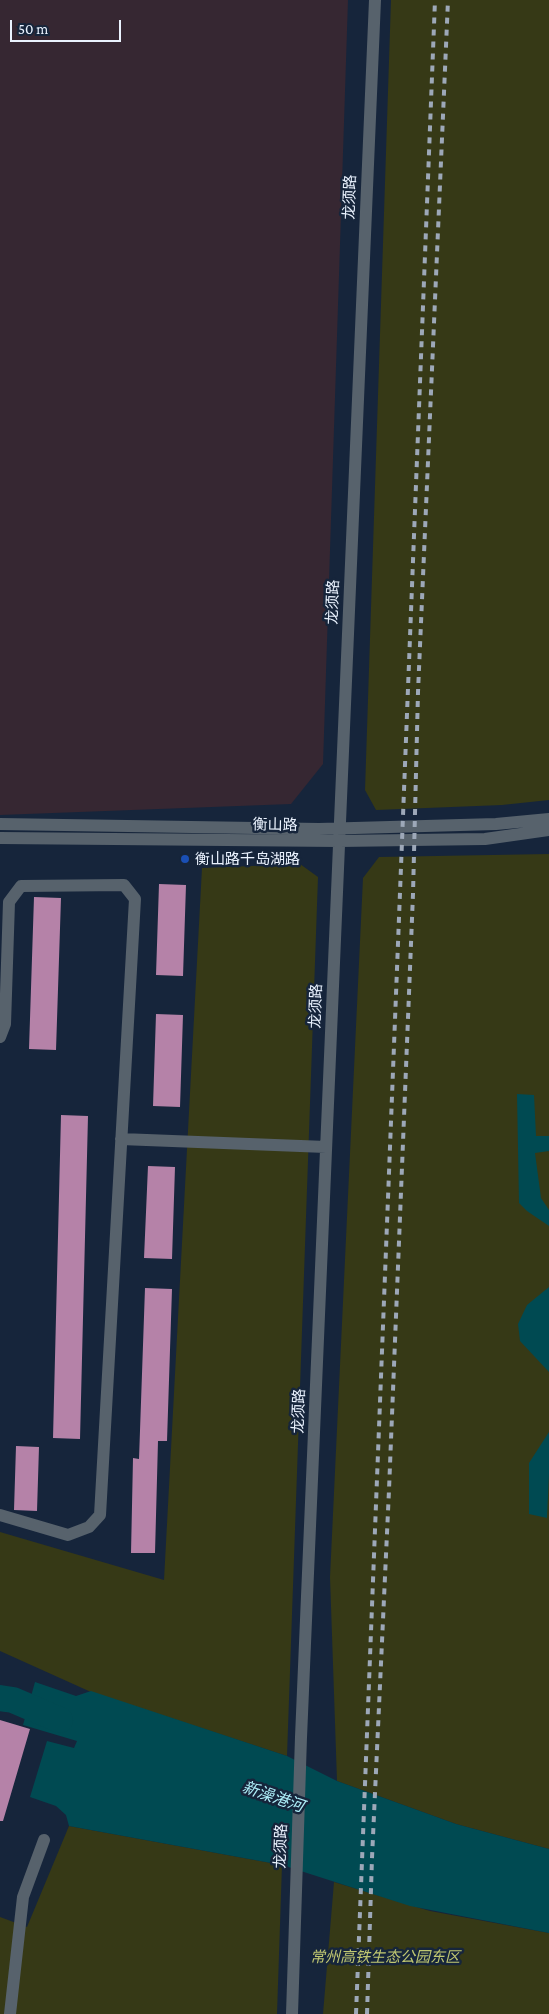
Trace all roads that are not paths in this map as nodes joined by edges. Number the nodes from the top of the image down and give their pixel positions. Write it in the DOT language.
graph roads {
  1 [pos="375,0"];
  2 [pos="549,819"];
  3 [pos="0,824"];
  4 [pos="340,828"];
  5 [pos="549,830"];
  6 [pos="0,838"];
  7 [pos="339,841"];
  8 [pos="0,1037"];
  9 [pos="121,1139"];
  10 [pos="326,1147"];
  11 [pos="0,1515"];
  12 [pos="44,1840"];
  13 [pos="10,2014"];
  14 [pos="292,2014"];
  1 -- 4 [label="street, 龙须路"];
  2 -- 4 [label="street, 衡山路"];
  3 -- 4 [label="street, 衡山路"];
  4 -- 7 [label="street, 龙须路"];
  5 -- 7 [label="street, 衡山路"];
  6 -- 7 [label="street, 衡山路"];
  7 -- 10 [label="street, 龙须路"];
  8 -- 9 [label="street"];
  9 -- 10 [label="street"];
  9 -- 11 [label="street"];
  10 -- 14 [label="street, 龙须路"];
  12 -- 13 [label="street"];
}
